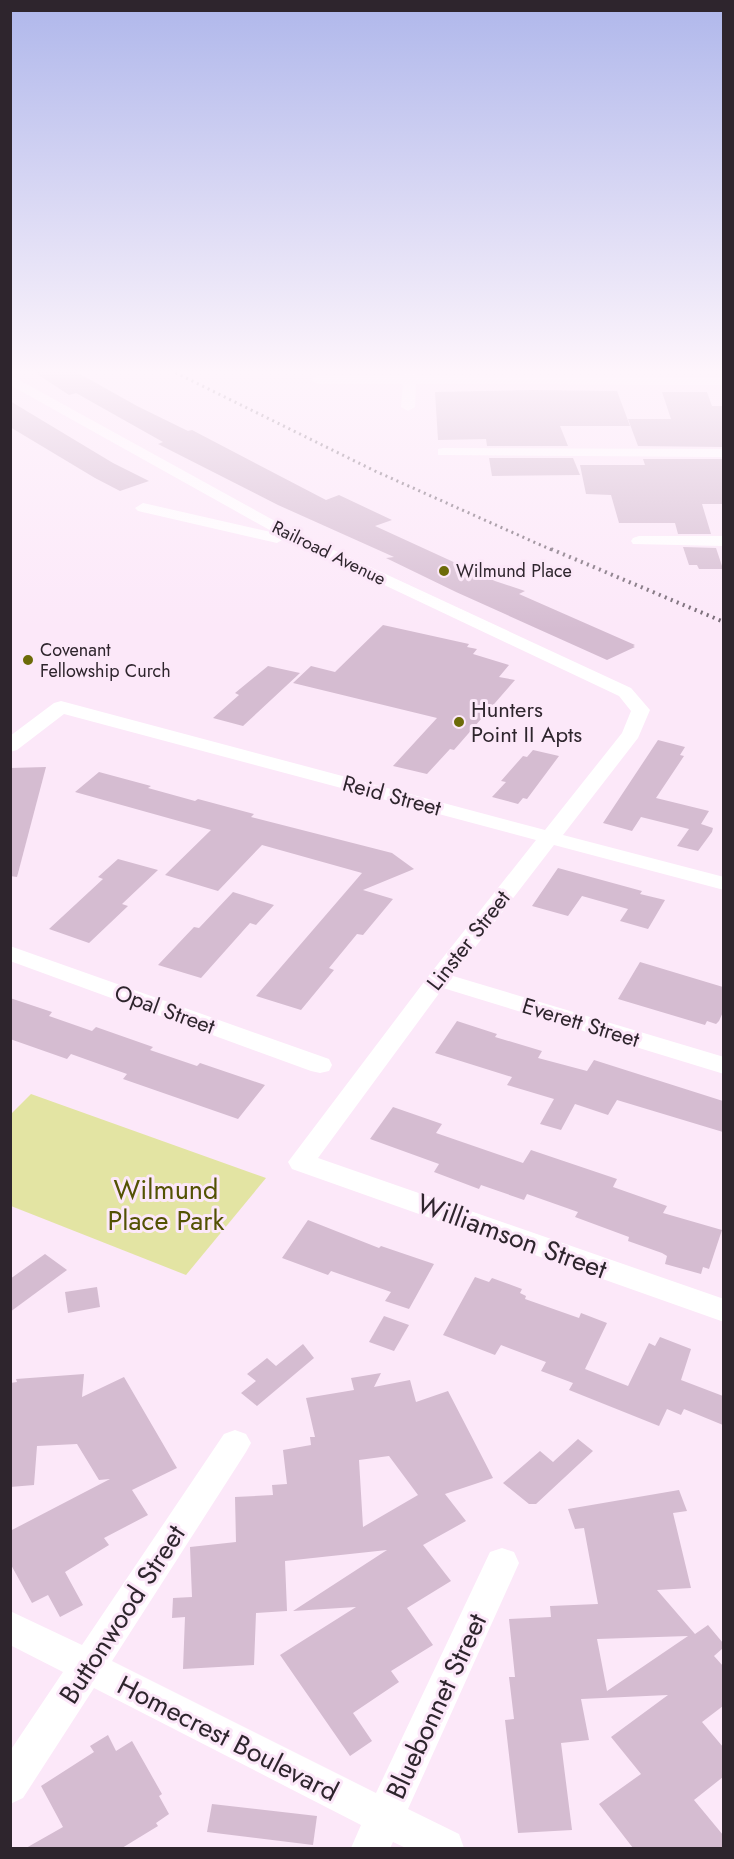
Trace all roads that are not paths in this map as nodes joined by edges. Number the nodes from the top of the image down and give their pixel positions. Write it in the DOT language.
graph roads {
  1 [pos="148,457"];
  2 [pos="143,508"];
  3 [pos="639,541"];
  4 [pos="723,541"];
  5 [pos="310,545"];
  6 [pos="637,721"];
  7 [pos="10,746"];
  8 [pos="549,837"];
  9 [pos="723,884"];
  10 [pos="10,953"];
  11 [pos="438,979"];
  12 [pos="320,1065"];
  13 [pos="723,1066"];
  14 [pos="301,1161"];
  15 [pos="723,1311"];
  16 [pos="235,1443"];
  17 [pos="502,1563"];
  18 [pos="10,1628"];
  19 [pos="88,1665"];
  20 [pos="10,1785"];
  21 [pos="377,1833"];
  22 [pos="445,1848"];
  1 -- 5 [label="street, Railroad Avenue"];
  2 -- 5 [label="street"];
  3 -- 4 [label="street"];
  5 -- 6 [label="street, Railroad Avenue"];
  6 -- 8 [label="street, Linster Street"];
  7 -- 8 [label="street, Reid Street"];
  8 -- 9 [label="street, Reid Street"];
  8 -- 11 [label="street, Linster Street"];
  10 -- 12 [label="street, Opal Street"];
  11 -- 13 [label="street, Everett Street"];
  11 -- 14 [label="street, Linster Street"];
  14 -- 15 [label="street, Williamson Street"];
  16 -- 19 [label="street, Buttonwood Street"];
  17 -- 21 [label="street, Bluebonnet Street"];
  18 -- 19 [label="street, Homecrest Boulevard"];
  19 -- 20 [label="street, Buttonwood Street"];
  19 -- 21 [label="street, Homecrest Boulevard"];
  21 -- 22 [label="street, Homecrest Boulevard"];
}
